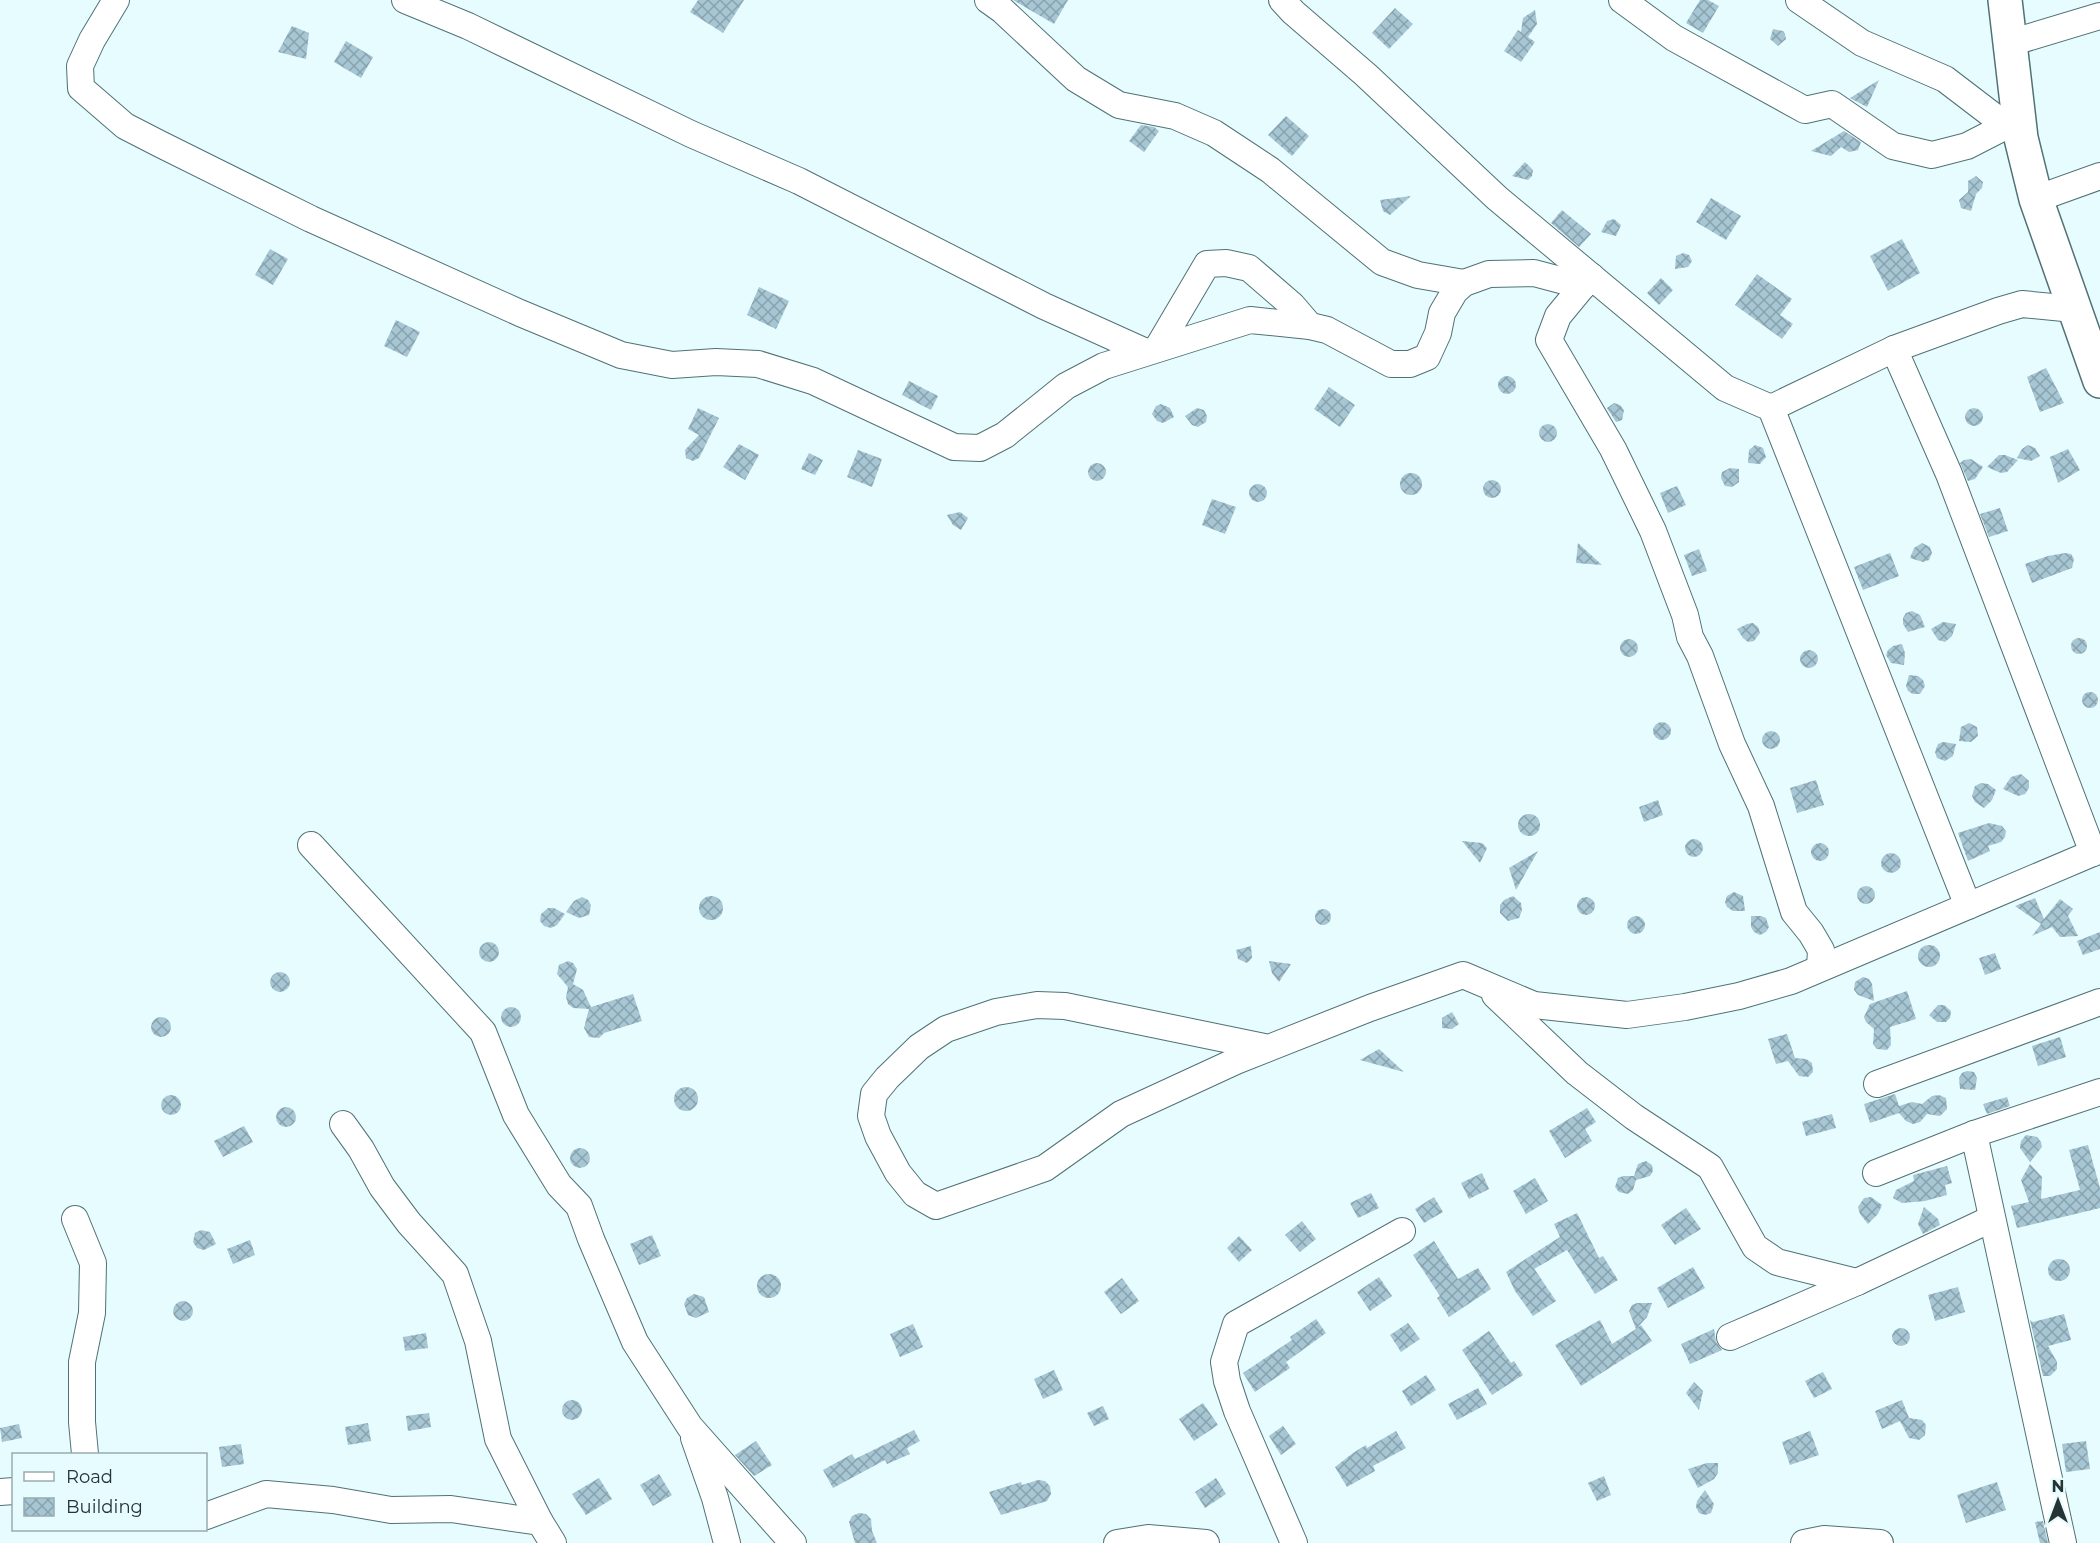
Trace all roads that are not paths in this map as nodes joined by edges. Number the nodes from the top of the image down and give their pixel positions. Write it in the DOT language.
graph roads {
  1 [pos="116,0"];
  2 [pos="405,0"];
  3 [pos="988,0"];
  4 [pos="1282,0"];
  5 [pos="1622,0"];
  6 [pos="1798,0"];
  7 [pos="2005,0"];
  8 [pos="2100,16"];
  9 [pos="2010,43"];
  10 [pos="2014,132"];
  11 [pos="2100,176"];
  12 [pos="2036,200"];
  13 [pos="1587,281"];
  14 [pos="1464,283"];
  15 [pos="2074,309"];
  16 [pos="1310,326"];
  17 [pos="1894,349"];
  18 [pos="1152,350"];
  19 [pos="2100,381"];
  20 [pos="1771,408"];
  21 [pos="311,845"];
  22 [pos="2096,852"];
  23 [pos="1968,906"];
  24 [pos="1820,967"];
  25 [pos="1484,986"];
  26 [pos="2100,1002"];
  27 [pos="1269,1048"];
  28 [pos="1877,1084"];
  29 [pos="2100,1092"];
  30 [pos="343,1124"];
  31 [pos="1974,1134"];
  32 [pos="1876,1173"];
  33 [pos="75,1220"];
  34 [pos="1991,1220"];
  35 [pos="1402,1231"];
  36 [pos="1857,1282"];
  37 [pos="1730,1337"];
  38 [pos="690,1427"];
  39 [pos="85,1453"];
  40 [pos="207,1516"];
  41 [pos="547,1533"];
  42 [pos="727,1543"];
  43 [pos="794,1543"];
  44 [pos="1117,1543"];
  45 [pos="1206,1543"];
  46 [pos="1294,1543"];
  47 [pos="1804,1543"];
  48 [pos="1880,1543"];
  49 [pos="2063,1543"];
  1 -- 18 [label="street"];
  2 -- 18 [label="street"];
  3 -- 14 [label="street"];
  4 -- 13 [label="street"];
  5 -- 10 [label="street"];
  6 -- 10 [label="street"];
  7 -- 9 [label="main road"];
  8 -- 9 [label="street"];
  9 -- 10 [label="main road"];
  10 -- 12 [label="main road"];
  11 -- 12 [label="street"];
  12 -- 15 [label="main road"];
  13 -- 14 [label="street"];
  13 -- 20 [label="street"];
  13 -- 24 [label="street"];
  14 -- 16 [label="street"];
  15 -- 17 [label="street"];
  15 -- 19 [label="main road"];
  16 -- 18 [label="street"];
  16 -- 18 [label="street"];
  17 -- 20 [label="street"];
  17 -- 22 [label="street"];
  20 -- 23 [label="street"];
  21 -- 38 [label="street"];
  22 -- 23 [label="street"];
  23 -- 24 [label="street"];
  24 -- 25 [label="street"];
  25 -- 27 [label="street"];
  25 -- 36 [label="street"];
  26 -- 28 [label="street"];
  27 -- 27 [label="street"];
  29 -- 31 [label="street"];
  30 -- 41 [label="street"];
  31 -- 32 [label="street"];
  31 -- 34 [label="street"];
  33 -- 39 [label="street"];
  34 -- 36 [label="street"];
  34 -- 49 [label="street"];
  35 -- 46 [label="street"];
  36 -- 37 [label="street"];
  38 -- 42 [label="street"];
  38 -- 43 [label="street"];
  40 -- 41 [label="street"];
  44 -- 45 [label="street"];
  47 -- 48 [label="street"];
}
